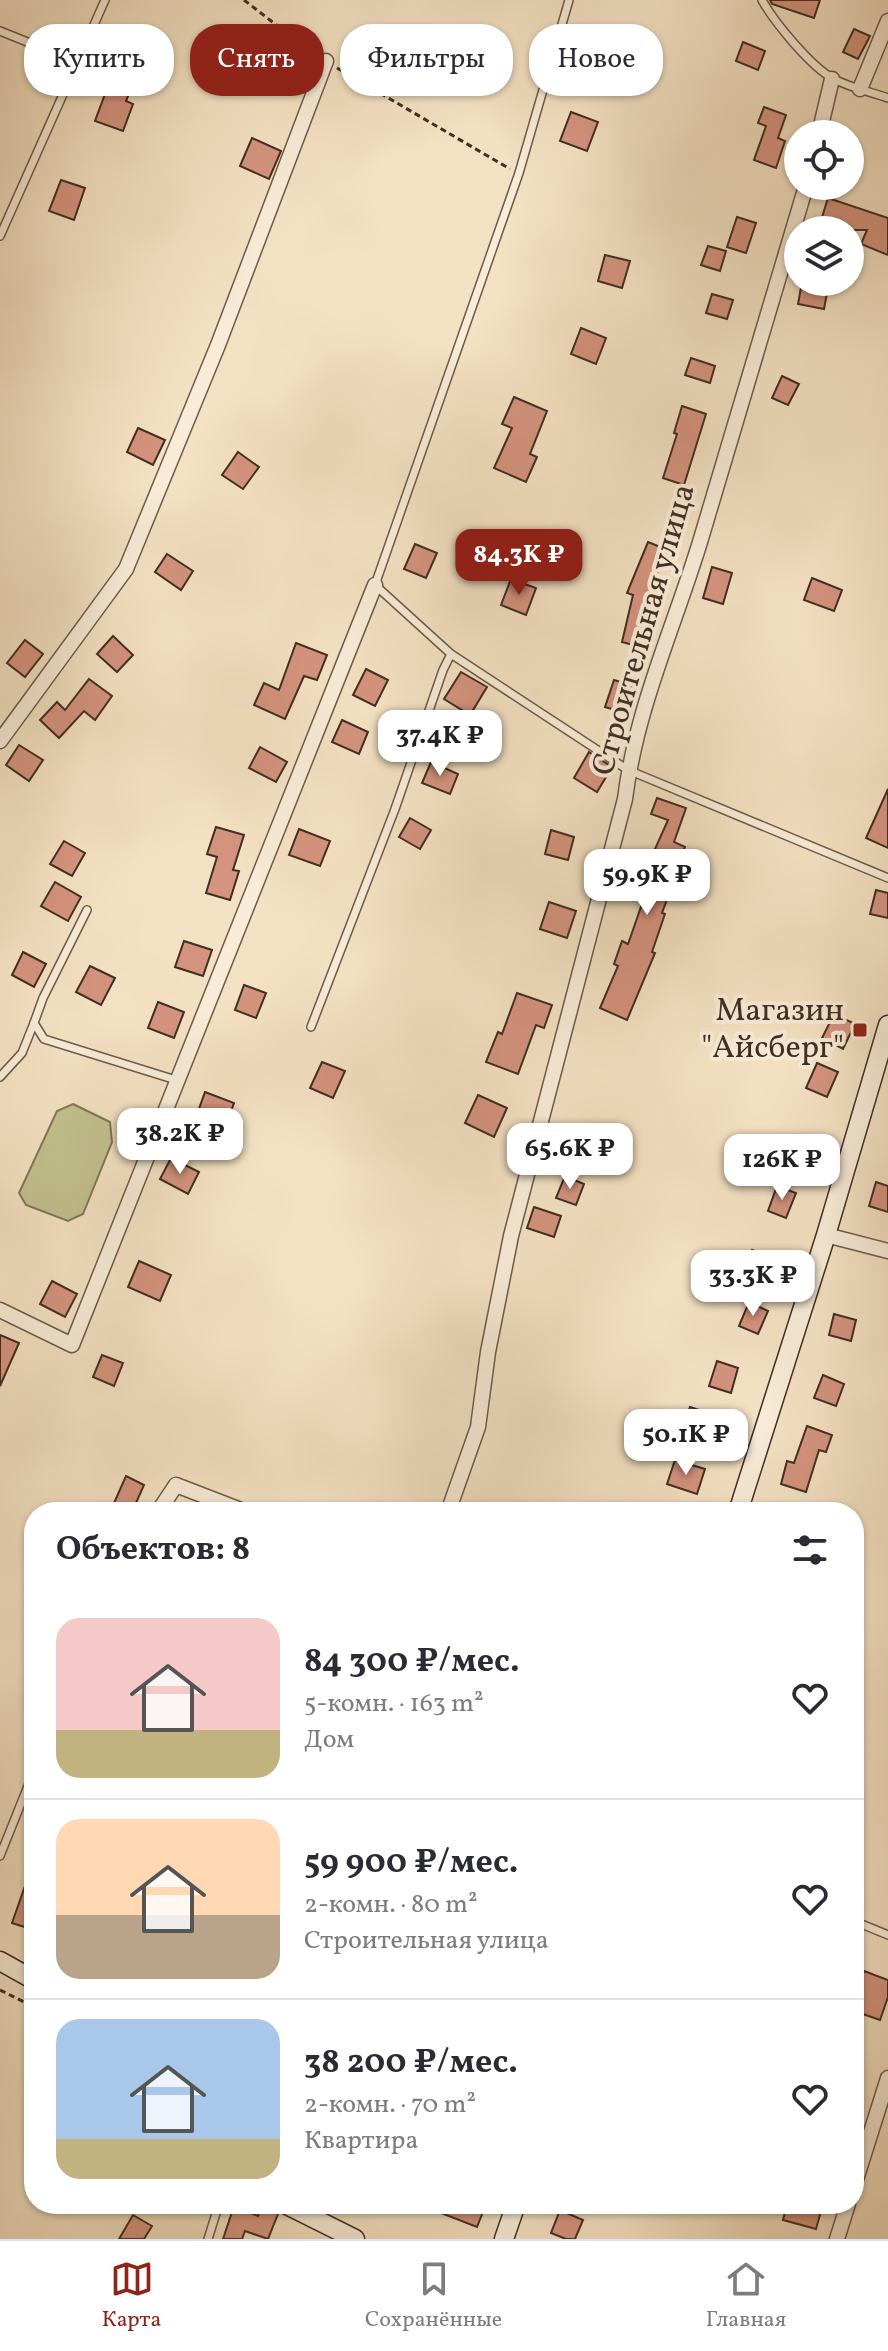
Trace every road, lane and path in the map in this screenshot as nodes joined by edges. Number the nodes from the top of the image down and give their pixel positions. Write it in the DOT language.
graph roads {
  1 [pos="105,0"];
  2 [pos="244,0"];
  3 [pos="569,0"];
  4 [pos="762,0"];
  5 [pos="888,21"];
  6 [pos="94,24"];
  7 [pos="0,31"];
  8 [pos="24,41"];
  9 [pos="326,61"];
  10 [pos="832,79"];
  11 [pos="860,89"];
  12 [pos="62,96"];
  13 [pos="888,98"];
  14 [pos="822,120"];
  15 [pos="519,173"];
  16 [pos="802,200"];
  17 [pos="0,235"];
  18 [pos="375,585"];
  19 [pos="451,654"];
  20 [pos="0,741"];
  21 [pos="628,770"];
  22 [pos="888,878"];
  23 [pos="87,910"];
  24 [pos="34,1023"];
  25 [pos="888,1025"];
  26 [pos="311,1027"];
  27 [pos="0,1077"];
  28 [pos="176,1080"];
  29 [pos="826,1235"];
  30 [pos="888,1251"];
  31 [pos="0,1310"];
  32 [pos="165,1502"];
  33 [pos="220,1502"];
  34 [pos="452,1502"];
  35 [pos="741,1502"];
  36 [pos="24,1796"];
  37 [pos="0,1856"];
  38 [pos="864,1925"];
  39 [pos="888,1935"];
  40 [pos="0,1961"];
  41 [pos="24,1974"];
  42 [pos="0,1990"];
  43 [pos="24,2002"];
  44 [pos="888,2078"];
  45 [pos="864,2154"];
  46 [pos="216,2214"];
  47 [pos="305,2214"];
  48 [pos="513,2214"];
  49 [pos="845,2214"];
  50 [pos="208,2239"];
  51 [pos="355,2239"];
  52 [pos="504,2239"];
  53 [pos="837,2239"];
  1 -- 6 [label="lane"];
  2 -- 9 [label="path"];
  3 -- 15 [label="lane"];
  4 -- 10 [label="lane"];
  5 -- 11 [label="street"];
  7 -- 8 [label="lane"];
  9 -- 15 [label="path"];
  9 -- 20 [label="street"];
  10 -- 11 [label="lane"];
  10 -- 14 [label="street"];
  11 -- 13 [label="lane"];
  12 -- 17 [label="lane"];
  15 -- 18 [label="lane"];
  16 -- 21 [label="street, Строительная улица"];
  18 -- 19 [label="lane"];
  18 -- 28 [label="street"];
  19 -- 21 [label="lane"];
  19 -- 26 [label="lane"];
  21 -- 22 [label="lane"];
  21 -- 34 [label="street, Строительная улица"];
  23 -- 24 [label="lane"];
  24 -- 27 [label="lane"];
  24 -- 28 [label="lane"];
  25 -- 29 [label="main road"];
  28 -- 31 [label="street"];
  29 -- 30 [label="street"];
  29 -- 35 [label="main road"];
  32 -- 33 [label="street"];
  36 -- 37 [label="lane"];
  38 -- 39 [label="lane"];
  40 -- 41 [label="main road"];
  42 -- 43 [label="path"];
  44 -- 45 [label="street"];
  46 -- 50 [label="lane"];
  47 -- 51 [label="main road"];
  48 -- 52 [label="main road"];
  49 -- 53 [label="street"];
}
